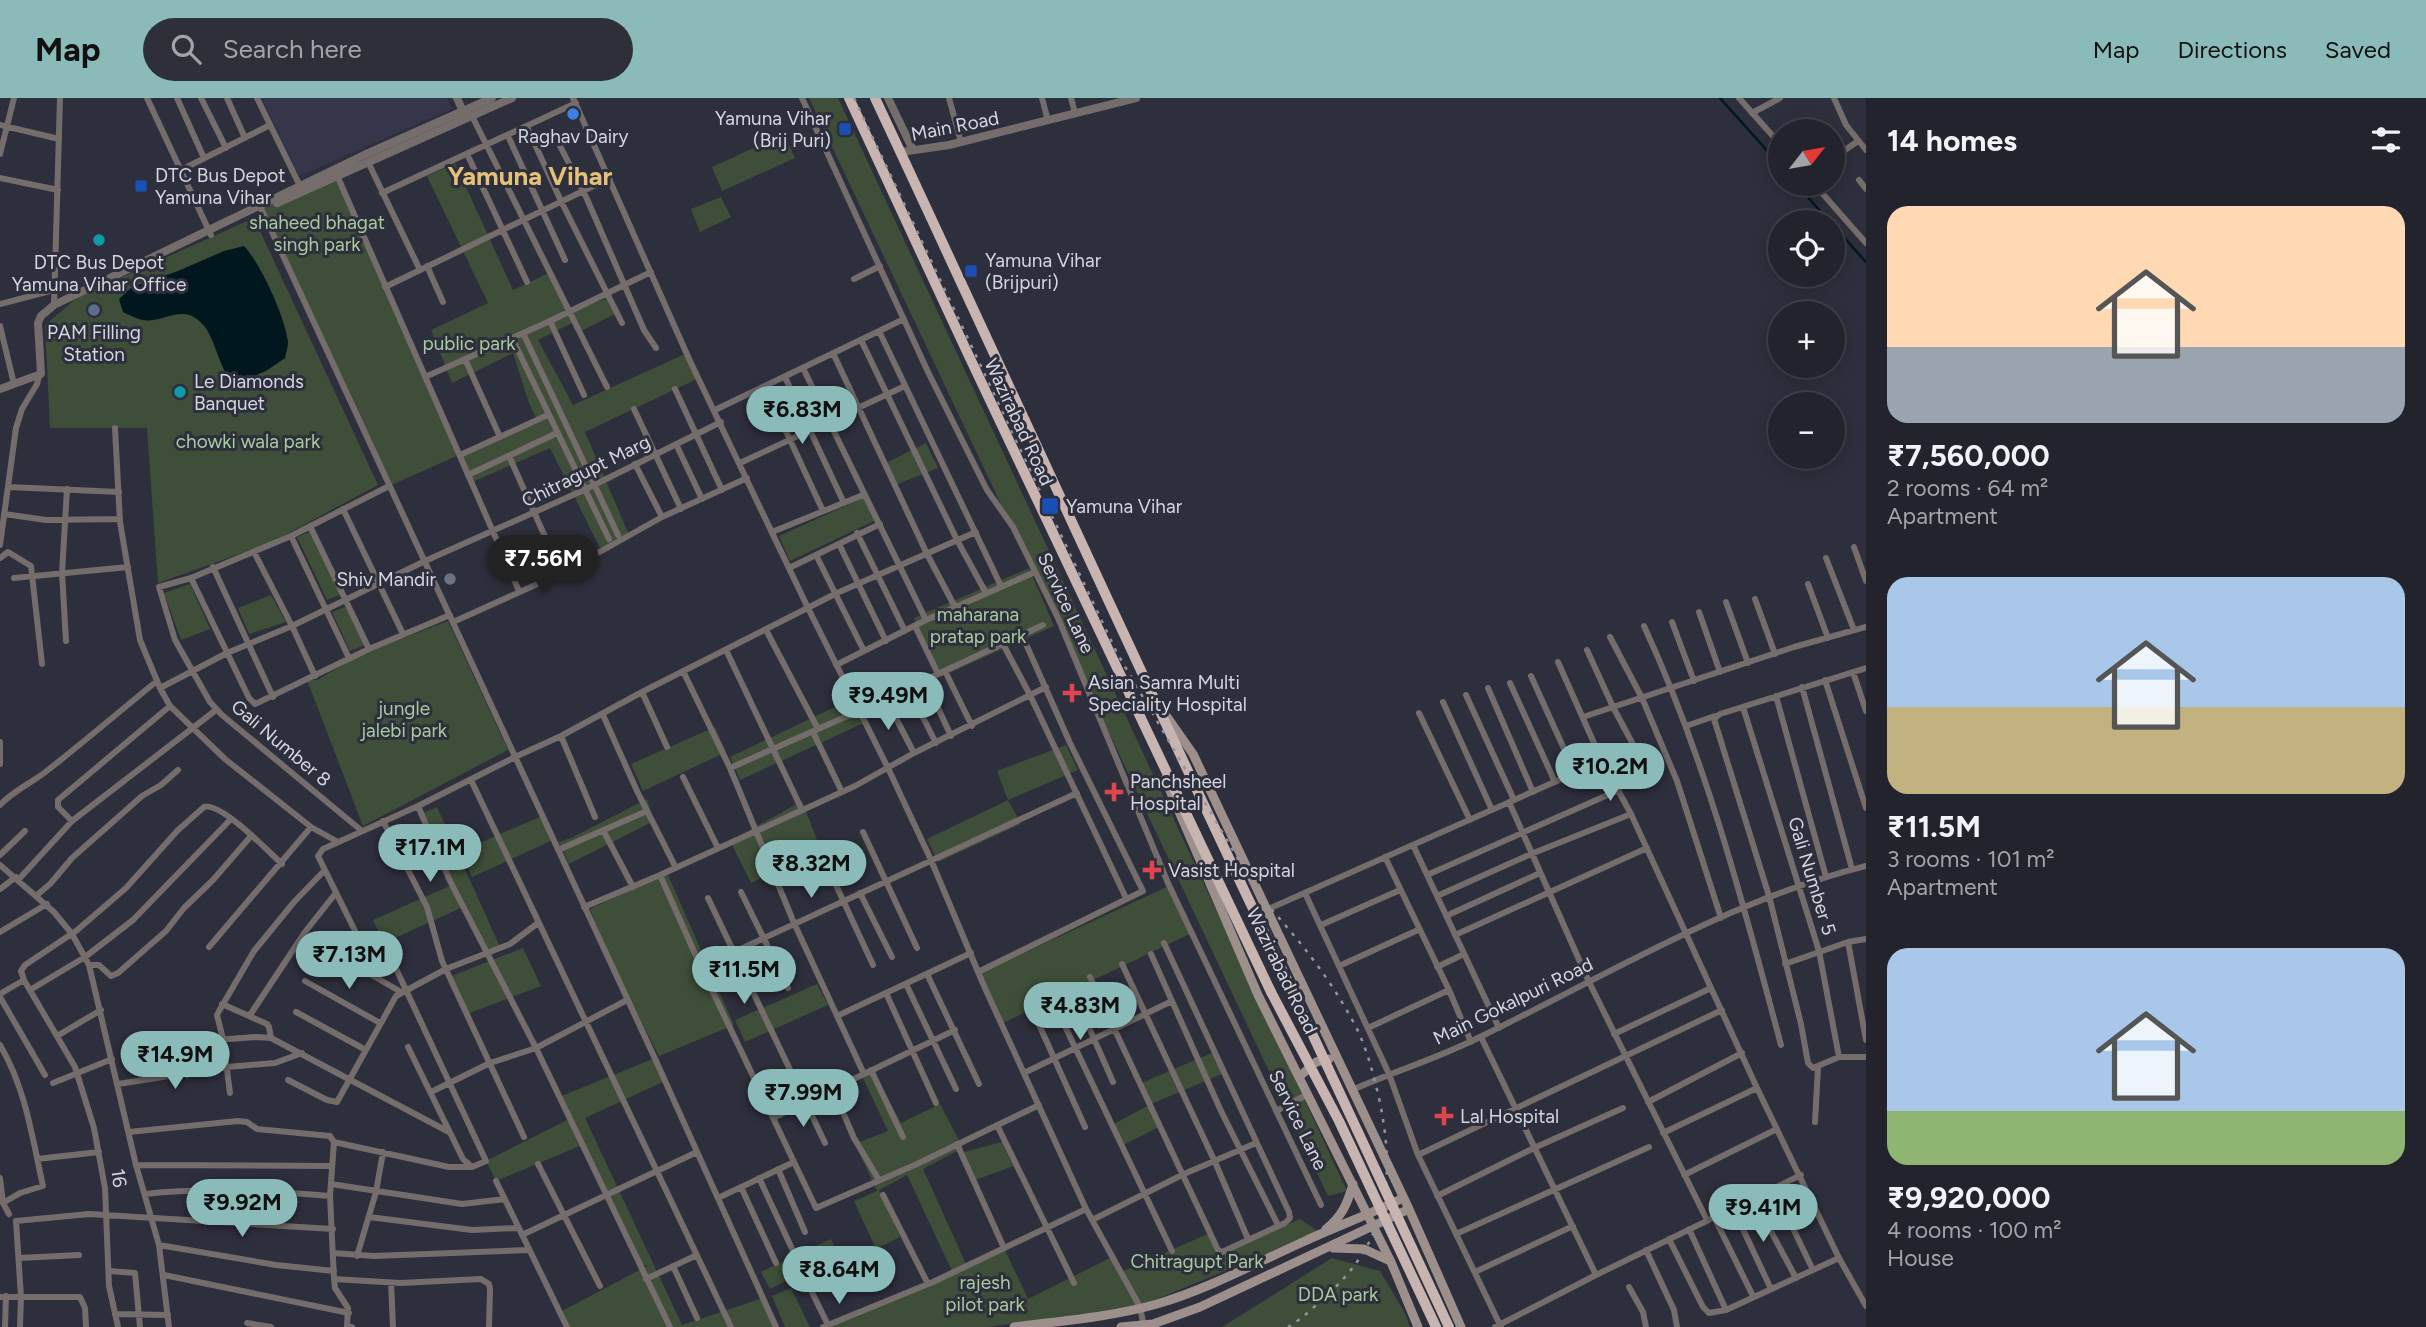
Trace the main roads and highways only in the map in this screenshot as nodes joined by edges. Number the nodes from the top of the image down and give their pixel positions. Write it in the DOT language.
graph roads {
  1 [pos="849,98"];
  2 [pos="875,98"];
  3 [pos="1152,695"];
  4 [pos="1136,707"];
  5 [pos="1338,1062"];
  6 [pos="1299,1077"];
  7 [pos="1353,1184"];
  8 [pos="1403,1198"];
  9 [pos="1409,1209"];
  10 [pos="1368,1216"];
  11 [pos="1373,1227"];
  12 [pos="1316,1236"];
  13 [pos="1320,1252"];
  14 [pos="1391,1262"];
  15 [pos="1143,1326"];
  16 [pos="1014,1327"];
  17 [pos="1121,1327"];
  18 [pos="1418,1327"];
  19 [pos="1436,1327"];
  20 [pos="1450,1327"];
  21 [pos="1461,1327"];
  1 -- 4 [label="highway, Wazirabad Road"];
  2 -- 3 [label="highway, Wazirabad Road"];
  3 -- 5 [label="main road"];
  3 -- 20 [label="highway, Wazirabad Road, bridge"];
  4 -- 6 [label="main road"];
  4 -- 19 [label="highway, Wazirabad Road, bridge"];
  5 -- 6 [label="main road"];
  5 -- 8 [label="main road"];
  6 -- 7 [label="main road"];
  7 -- 10 [label="main road"];
  7 -- 12 [label="main road"];
  8 -- 9 [label="main road"];
  8 -- 10 [label="main road"];
  9 -- 11 [label="main road"];
  9 -- 21 [label="main road"];
  10 -- 11 [label="main road"];
  10 -- 12 [label="main road"];
  11 -- 13 [label="main road"];
  11 -- 14 [label="main road"];
  12 -- 16 [label="main road"];
  13 -- 14 [label="main road"];
  13 -- 15 [label="main road"];
  14 -- 18 [label="main road"];
  15 -- 17 [label="main road"];
}
